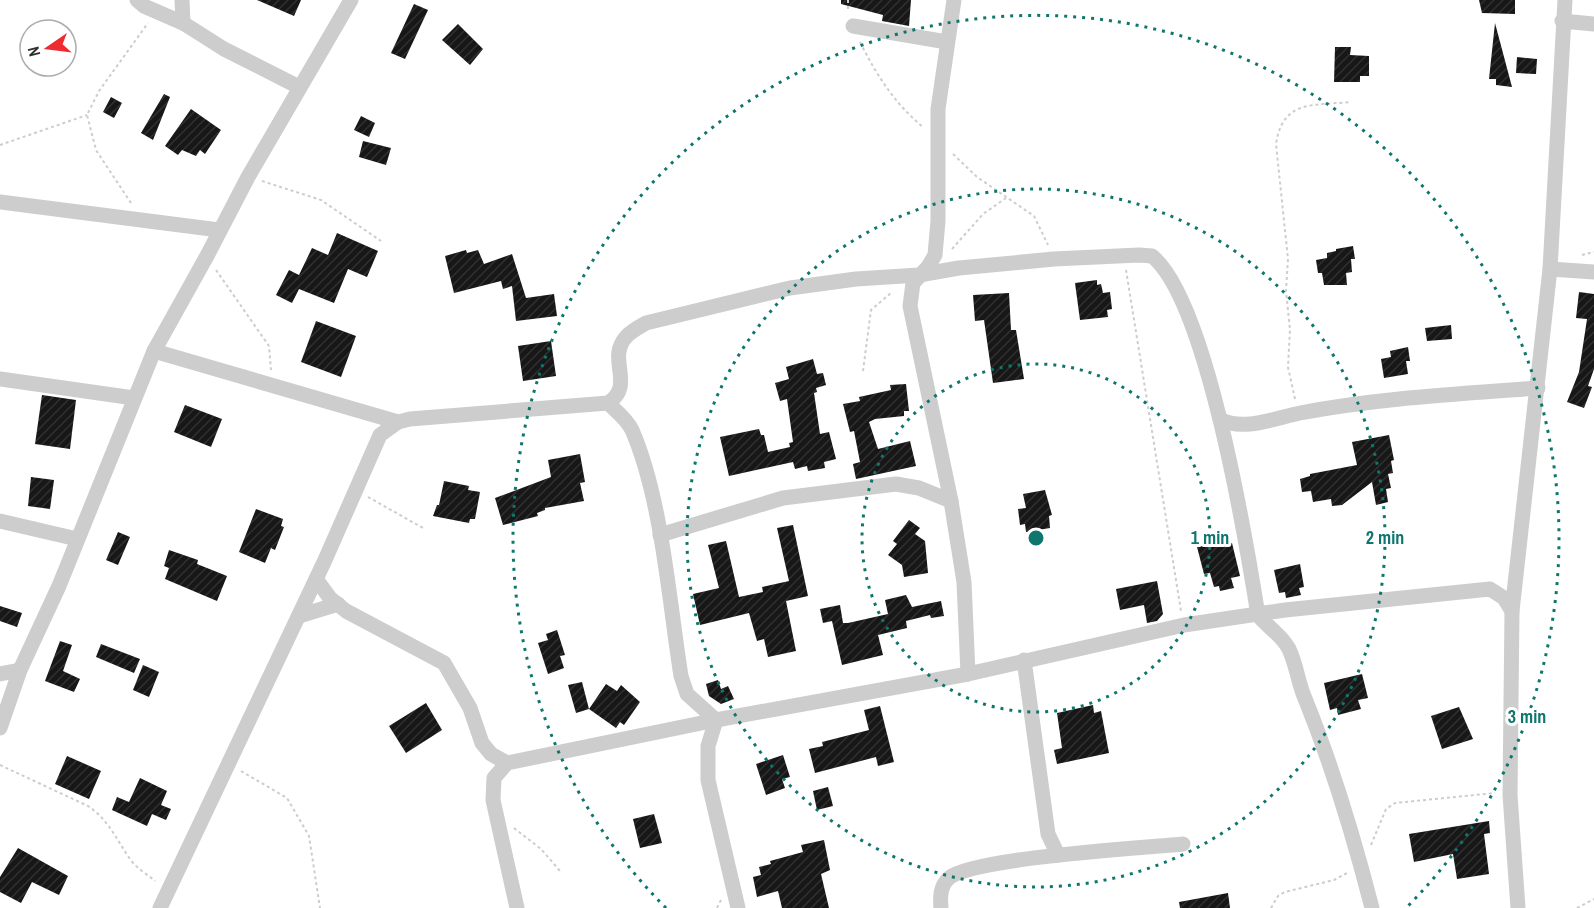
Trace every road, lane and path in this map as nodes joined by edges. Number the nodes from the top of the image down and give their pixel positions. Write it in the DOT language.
graph roads {
  1 [pos="137,0"];
  2 [pos="182,0"];
  3 [pos="351,0"];
  4 [pos="954,0"];
  5 [pos="1564,0"];
  6 [pos="156,13"];
  7 [pos="1563,21"];
  8 [pos="183,23"];
  9 [pos="1594,24"];
  10 [pos="853,26"];
  11 [pos="947,42"];
  12 [pos="299,87"];
  13 [pos="1350,102"];
  14 [pos="87,115"];
  15 [pos="0,145"];
  16 [pos="248,177"];
  17 [pos="1006,198"];
  18 [pos="0,202"];
  19 [pos="131,203"];
  20 [pos="219,230"];
  21 [pos="381,241"];
  22 [pos="952,249"];
  23 [pos="208,254"];
  24 [pos="1123,257"];
  25 [pos="1550,269"];
  26 [pos="1594,272"];
  27 [pos="914,275"];
  28 [pos="154,351"];
  29 [pos="863,371"];
  30 [pos="0,379"];
  31 [pos="273,385"];
  32 [pos="1538,388"];
  33 [pos="134,398"];
  34 [pos="608,403"];
  35 [pos="1301,413"];
  36 [pos="369,415"];
  37 [pos="1220,420"];
  38 [pos="398,422"];
  39 [pos="376,444"];
  40 [pos="353,495"];
  41 [pos="951,501"];
  42 [pos="0,521"];
  43 [pos="423,528"];
  44 [pos="660,535"];
  45 [pos="77,539"];
  46 [pos="316,579"];
  47 [pos="338,604"];
  48 [pos="1285,609"];
  49 [pos="1512,611"];
  50 [pos="1258,615"];
  51 [pos="299,616"];
  52 [pos="1184,626"];
  53 [pos="1279,633"];
  54 [pos="1024,660"];
  55 [pos="21,670"];
  56 [pos="0,674"];
  57 [pos="968,674"];
  58 [pos="716,720"];
  59 [pos="0,729"];
  60 [pos="228,763"];
  61 [pos="507,763"];
  62 [pos="0,765"];
  63 [pos="1510,795"];
  64 [pos="498,815"];
  65 [pos="1183,844"];
  66 [pos="1058,855"];
  67 [pos="1361,865"];
  68 [pos="560,871"];
  69 [pos="167,890"];
  70 [pos="1594,899"];
  71 [pos="160,908"];
  72 [pos="320,908"];
  73 [pos="517,908"];
  74 [pos="738,908"];
  75 [pos="941,908"];
  76 [pos="1271,908"];
  77 [pos="1372,908"];
  78 [pos="1518,908"];
  79 [pos="1577,908"];
  1 -- 6 [label="street"];
  2 -- 8 [label="street"];
  3 -- 12 [label="street"];
  4 -- 11 [label="street"];
  5 -- 7 [label="street"];
  6 -- 8 [label="street"];
  6 -- 14 [label="path"];
  7 -- 9 [label="street"];
  7 -- 25 [label="street"];
  8 -- 12 [label="street"];
  10 -- 11 [label="street"];
  11 -- 27 [label="street"];
  12 -- 16 [label="street"];
  13 -- 35 [label="path"];
  14 -- 15 [label="path"];
  14 -- 19 [label="path"];
  16 -- 20 [label="street"];
  16 -- 21 [label="path"];
  17 -- 22 [label="path"];
  18 -- 20 [label="street"];
  20 -- 23 [label="street"];
  23 -- 28 [label="street"];
  23 -- 31 [label="path"];
  24 -- 27 [label="street"];
  24 -- 37 [label="street"];
  24 -- 52 [label="path"];
  25 -- 26 [label="street"];
  25 -- 32 [label="street"];
  27 -- 29 [label="path"];
  27 -- 34 [label="street"];
  27 -- 41 [label="street"];
  28 -- 31 [label="street"];
  28 -- 33 [label="street"];
  30 -- 33 [label="street"];
  31 -- 36 [label="street"];
  32 -- 35 [label="street"];
  32 -- 49 [label="street"];
  33 -- 45 [label="street"];
  34 -- 38 [label="street"];
  34 -- 44 [label="street"];
  35 -- 37 [label="street"];
  36 -- 38 [label="street"];
  36 -- 39 [label="street"];
  37 -- 50 [label="street"];
  38 -- 39 [label="street"];
  39 -- 40 [label="street"];
  40 -- 43 [label="path"];
  40 -- 46 [label="street"];
  41 -- 44 [label="street"];
  41 -- 57 [label="street"];
  42 -- 45 [label="street"];
  44 -- 58 [label="street"];
  45 -- 55 [label="street"];
  46 -- 47 [label="street"];
  46 -- 51 [label="street"];
  47 -- 51 [label="street"];
  47 -- 61 [label="street"];
  48 -- 49 [label="street"];
  48 -- 50 [label="street"];
  48 -- 53 [label="street"];
  49 -- 63 [label="street"];
  50 -- 52 [label="street"];
  50 -- 53 [label="street"];
  51 -- 60 [label="street"];
  52 -- 54 [label="street"];
  53 -- 67 [label="street"];
  54 -- 57 [label="street"];
  54 -- 66 [label="street"];
  55 -- 56 [label="street"];
  55 -- 59 [label="street"];
  57 -- 58 [label="street"];
  58 -- 61 [label="street"];
  58 -- 74 [label="street"];
  60 -- 69 [label="street"];
  60 -- 72 [label="path"];
  61 -- 64 [label="street"];
  62 -- 69 [label="path"];
  63 -- 67 [label="path"];
  63 -- 78 [label="street"];
  64 -- 68 [label="path"];
  64 -- 73 [label="street"];
  65 -- 66 [label="street"];
  66 -- 75 [label="street"];
  67 -- 76 [label="path"];
  67 -- 77 [label="street"];
  69 -- 71 [label="street"];
  70 -- 79 [label="path"];
}
